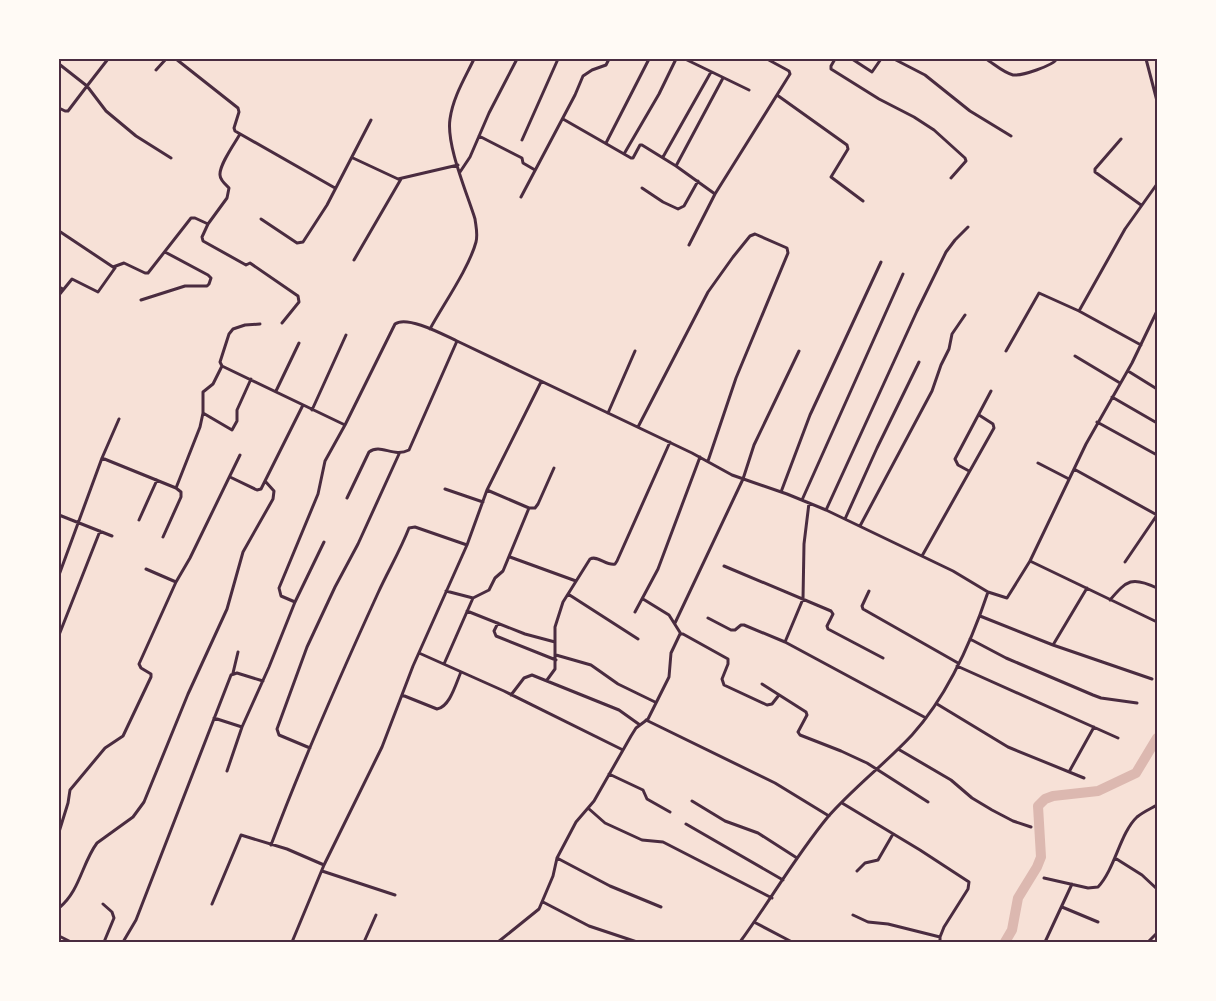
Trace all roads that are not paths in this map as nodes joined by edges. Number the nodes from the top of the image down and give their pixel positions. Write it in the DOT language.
graph roads {
  1 [pos="108,59"];
  2 [pos="166,59"];
  3 [pos="176,59"];
  4 [pos="474,59"];
  5 [pos="517,59"];
  6 [pos="558,59"];
  7 [pos="609,59"];
  8 [pos="649,59"];
  9 [pos="676,59"];
  10 [pos="685,59"];
  11 [pos="767,59"];
  12 [pos="835,59"];
  13 [pos="852,59"];
  14 [pos="881,59"];
  15 [pos="894,59"];
  16 [pos="986,59"];
  17 [pos="1057,59"];
  18 [pos="1146,59"];
  19 [pos="59,64"];
  20 [pos="156,70"];
  21 [pos="711,72"];
  22 [pos="723,78"];
  23 [pos="87,86"];
  24 [pos="749,90"];
  25 [pos="777,95"];
  26 [pos="1157,101"];
  27 [pos="59,108"];
  28 [pos="563,119"];
  29 [pos="371,120"];
  30 [pos="240,134"];
  31 [pos="479,136"];
  32 [pos="1011,136"];
  33 [pos="1121,139"];
  34 [pos="522,140"];
  35 [pos="606,143"];
  36 [pos="624,154"];
  37 [pos="171,158"];
  38 [pos="353,158"];
  39 [pos="663,158"];
  40 [pos="458,165"];
  41 [pos="676,166"];
  42 [pos="535,170"];
  43 [pos="460,172"];
  44 [pos="951,178"];
  45 [pos="400,179"];
  46 [pos="698,181"];
  47 [pos="1157,184"];
  48 [pos="335,188"];
  49 [pos="642,188"];
  50 [pos="715,194"];
  51 [pos="521,197"];
  52 [pos="863,201"];
  53 [pos="1141,205"];
  54 [pos="261,219"];
  55 [pos="208,224"];
  56 [pos="968,228"];
  57 [pos="59,231"];
  58 [pos="688,245"];
  59 [pos="165,252"];
  60 [pos="354,260"];
  61 [pos="881,262"];
  62 [pos="116,267"];
  63 [pos="902,274"];
  64 [pos="59,287"];
  65 [pos="63,289"];
  66 [pos="59,295"];
  67 [pos="141,300"];
  68 [pos="1079,311"];
  69 [pos="1157,311"];
  70 [pos="965,315"];
  71 [pos="282,323"];
  72 [pos="260,324"];
  73 [pos="430,329"];
  74 [pos="346,335"];
  75 [pos="457,341"];
  76 [pos="299,343"];
  77 [pos="1141,345"];
  78 [pos="635,351"];
  79 [pos="799,351"];
  80 [pos="1006,351"];
  81 [pos="1075,356"];
  82 [pos="919,362"];
  83 [pos="222,366"];
  84 [pos="1128,371"];
  85 [pos="250,379"];
  86 [pos="541,382"];
  87 [pos="1120,384"];
  88 [pos="991,390"];
  89 [pos="1157,390"];
  90 [pos="276,391"];
  91 [pos="1112,397"];
  92 [pos="303,405"];
  93 [pos="312,410"];
  94 [pos="203,413"];
  95 [pos="608,413"];
  96 [pos="979,415"];
  97 [pos="119,419"];
  98 [pos="1097,422"];
  99 [pos="1157,423"];
  100 [pos="345,425"];
  101 [pos="638,427"];
  102 [pos="670,442"];
  103 [pos="399,454"];
  104 [pos="1157,455"];
  105 [pos="240,456"];
  106 [pos="700,457"];
  107 [pos="102,458"];
  108 [pos="708,461"];
  109 [pos="1038,463"];
  110 [pos="554,468"];
  111 [pos="1074,469"];
  112 [pos="970,472"];
  113 [pos="230,476"];
  114 [pos="743,479"];
  115 [pos="1070,479"];
  116 [pos="157,480"];
  117 [pos="265,481"];
  118 [pos="176,488"];
  119 [pos="445,488"];
  120 [pos="487,490"];
  121 [pos="781,492"];
  122 [pos="346,498"];
  123 [pos="802,500"];
  124 [pos="483,502"];
  125 [pos="809,503"];
  126 [pos="529,508"];
  127 [pos="826,510"];
  128 [pos="59,515"];
  129 [pos="1157,515"];
  130 [pos="844,518"];
  131 [pos="139,520"];
  132 [pos="79,523"];
  133 [pos="860,526"];
  134 [pos="100,531"];
  135 [pos="112,536"];
  136 [pos="163,537"];
  137 [pos="324,542"];
  138 [pos="467,545"];
  139 [pos="510,556"];
  140 [pos="922,556"];
  141 [pos="1030,561"];
  142 [pos="1124,562"];
  143 [pos="724,566"];
  144 [pos="146,569"];
  145 [pos="59,575"];
  146 [pos="576,581"];
  147 [pos="176,582"];
  148 [pos="1087,588"];
  149 [pos="1157,588"];
  150 [pos="446,591"];
  151 [pos="869,591"];
  152 [pos="988,592"];
  153 [pos="568,594"];
  154 [pos="473,598"];
  155 [pos="643,598"];
  156 [pos="803,599"];
  157 [pos="1110,600"];
  158 [pos="295,602"];
  159 [pos="467,611"];
  160 [pos="635,612"];
  161 [pos="980,616"];
  162 [pos="708,618"];
  163 [pos="1157,622"];
  164 [pos="498,623"];
  165 [pos="675,623"];
  166 [pos="681,634"];
  167 [pos="59,635"];
  168 [pos="970,638"];
  169 [pos="638,640"];
  170 [pos="555,642"];
  171 [pos="785,642"];
  172 [pos="1053,645"];
  173 [pos="238,652"];
  174 [pos="419,653"];
  175 [pos="556,657"];
  176 [pos="883,658"];
  177 [pos="444,664"];
  178 [pos="958,664"];
  179 [pos="461,672"];
  180 [pos="233,673"];
  181 [pos="1152,679"];
  182 [pos="547,680"];
  183 [pos="262,681"];
  184 [pos="762,684"];
  185 [pos="402,695"];
  186 [pos="511,695"];
  187 [pos="779,695"];
  188 [pos="655,702"];
  189 [pos="1138,703"];
  190 [pos="937,704"];
  191 [pos="214,718"];
  192 [pos="926,718"];
  193 [pos="646,720"];
  194 [pos="640,725"];
  195 [pos="242,727"];
  196 [pos="1094,727"];
  197 [pos="1118,738"];
  198 [pos="310,748"];
  199 [pos="898,749"];
  200 [pos="623,750"];
  201 [pos="878,769"];
  202 [pos="227,770"];
  203 [pos="1069,772"];
  204 [pos="609,774"];
  205 [pos="1084,778"];
  206 [pos="692,801"];
  207 [pos="928,802"];
  208 [pos="842,803"];
  209 [pos="1157,805"];
  210 [pos="588,808"];
  211 [pos="670,812"];
  212 [pos="829,816"];
  213 [pos="686,824"];
  214 [pos="1031,827"];
  215 [pos="59,832"];
  216 [pos="893,834"];
  217 [pos="271,845"];
  218 [pos="557,858"];
  219 [pos="797,858"];
  220 [pos="1115,858"];
  221 [pos="324,865"];
  222 [pos="322,871"];
  223 [pos="857,871"];
  224 [pos="1044,878"];
  225 [pos="783,880"];
  226 [pos="1072,884"];
  227 [pos="1157,889"];
  228 [pos="395,895"];
  229 [pos="772,898"];
  230 [pos="543,902"];
  231 [pos="103,904"];
  232 [pos="212,904"];
  233 [pos="661,907"];
  234 [pos="1062,907"];
  235 [pos="59,908"];
  236 [pos="376,915"];
  237 [pos="853,915"];
  238 [pos="754,922"];
  239 [pos="1098,922"];
  240 [pos="1157,933"];
  241 [pos="59,936"];
  242 [pos="940,937"];
  243 [pos="71,942"];
  244 [pos="104,942"];
  245 [pos="123,942"];
  246 [pos="292,942"];
  247 [pos="364,942"];
  248 [pos="498,942"];
  249 [pos="637,942"];
  250 [pos="740,942"];
  251 [pos="792,942"];
  252 [pos="940,942"];
  253 [pos="1045,942"];
  254 [pos="1148,942"];
  1 -- 23 [label="street"];
  2 -- 20 [label="street"];
  3 -- 30 [label="street"];
  4 -- 40 [label="street"];
  5 -- 31 [label="street"];
  6 -- 34 [label="street"];
  7 -- 28 [label="street"];
  8 -- 35 [label="street"];
  9 -- 36 [label="street"];
  10 -- 21 [label="street"];
  11 -- 25 [label="street"];
  12 -- 44 [label="street"];
  13 -- 14 [label="street"];
  15 -- 32 [label="street"];
  16 -- 17 [label="street"];
  18 -- 26 [label="street"];
  19 -- 23 [label="street"];
  21 -- 22 [label="street"];
  21 -- 39 [label="street"];
  22 -- 24 [label="street"];
  22 -- 41 [label="street"];
  23 -- 27 [label="street"];
  23 -- 37 [label="street"];
  25 -- 50 [label="street"];
  25 -- 52 [label="street"];
  28 -- 35 [label="street"];
  28 -- 42 [label="street"];
  29 -- 38 [label="street"];
  30 -- 48 [label="street"];
  30 -- 55 [label="street"];
  31 -- 42 [label="street"];
  31 -- 43 [label="street"];
  33 -- 53 [label="street"];
  35 -- 36 [label="street"];
  36 -- 39 [label="street"];
  38 -- 45 [label="street"];
  38 -- 48 [label="street"];
  39 -- 41 [label="street"];
  40 -- 43 [label="street"];
  40 -- 45 [label="street"];
  41 -- 46 [label="street"];
  42 -- 51 [label="street"];
  43 -- 73 [label="street"];
  45 -- 60 [label="street"];
  46 -- 49 [label="street"];
  46 -- 50 [label="street"];
  47 -- 53 [label="street"];
  48 -- 54 [label="street"];
  50 -- 58 [label="street"];
  53 -- 68 [label="street"];
  55 -- 59 [label="street"];
  55 -- 71 [label="street"];
  56 -- 127 [label="street"];
  57 -- 62 [label="street"];
  59 -- 62 [label="street"];
  59 -- 67 [label="street"];
  61 -- 121 [label="street"];
  62 -- 65 [label="street"];
  63 -- 123 [label="street"];
  64 -- 65 [label="street"];
  65 -- 66 [label="street"];
  68 -- 77 [label="street"];
  68 -- 80 [label="street"];
  69 -- 77 [label="street"];
  70 -- 133 [label="street"];
  72 -- 83 [label="street"];
  73 -- 75 [label="street"];
  73 -- 100 [label="street"];
  74 -- 93 [label="street"];
  75 -- 86 [label="street"];
  75 -- 103 [label="street"];
  76 -- 90 [label="street"];
  77 -- 84 [label="street"];
  78 -- 95 [label="street"];
  79 -- 114 [label="street"];
  81 -- 87 [label="street"];
  82 -- 130 [label="street"];
  83 -- 85 [label="street"];
  83 -- 94 [label="street"];
  84 -- 87 [label="street"];
  84 -- 89 [label="street"];
  85 -- 90 [label="street"];
  85 -- 94 [label="street"];
  86 -- 95 [label="street"];
  86 -- 120 [label="street"];
  87 -- 91 [label="street"];
  88 -- 96 [label="street"];
  90 -- 92 [label="street"];
  91 -- 98 [label="street"];
  91 -- 99 [label="street"];
  92 -- 93 [label="street"];
  92 -- 117 [label="street"];
  93 -- 100 [label="street"];
  94 -- 118 [label="street"];
  95 -- 101 [label="street"];
  96 -- 112 [label="street"];
  96 -- 112 [label="street"];
  97 -- 107 [label="street"];
  98 -- 104 [label="street"];
  98 -- 111 [label="street"];
  100 -- 158 [label="street"];
  101 -- 102 [label="street"];
  101 -- 108 [label="street"];
  102 -- 106 [label="street"];
  102 -- 146 [label="street"];
  103 -- 122 [label="street"];
  103 -- 198 [label="street"];
  105 -- 113 [label="street"];
  106 -- 108 [label="street"];
  106 -- 155 [label="street"];
  107 -- 116 [label="street"];
  107 -- 132 [label="street"];
  108 -- 114 [label="street"];
  109 -- 115 [label="street"];
  110 -- 126 [label="street"];
  111 -- 115 [label="street"];
  111 -- 129 [label="street"];
  112 -- 140 [label="street"];
  113 -- 117 [label="street"];
  113 -- 147 [label="street"];
  114 -- 121 [label="street"];
  114 -- 165 [label="street"];
  115 -- 141 [label="street"];
  116 -- 118 [label="street"];
  116 -- 131 [label="street"];
  117 -- 235 [label="street"];
  118 -- 136 [label="street"];
  119 -- 124 [label="street"];
  120 -- 124 [label="street"];
  120 -- 126 [label="street"];
  121 -- 123 [label="street"];
  123 -- 125 [label="street"];
  124 -- 138 [label="street"];
  125 -- 127 [label="street"];
  125 -- 156 [label="street"];
  126 -- 139 [label="street"];
  127 -- 130 [label="street"];
  128 -- 132 [label="street"];
  129 -- 142 [label="street"];
  130 -- 133 [label="street"];
  132 -- 134 [label="street"];
  132 -- 145 [label="street"];
  133 -- 140 [label="street"];
  134 -- 135 [label="street"];
  134 -- 167 [label="street"];
  137 -- 158 [label="street"];
  138 -- 150 [label="street"];
  138 -- 198 [label="street"];
  139 -- 146 [label="street"];
  139 -- 154 [label="street"];
  140 -- 152 [label="street"];
  141 -- 148 [label="street"];
  141 -- 152 [label="street"];
  143 -- 156 [label="street"];
  144 -- 147 [label="street"];
  146 -- 153 [label="street"];
  147 -- 215 [label="street"];
  148 -- 157 [label="street"];
  148 -- 172 [label="street"];
  149 -- 157 [label="street"];
  150 -- 154 [label="street"];
  150 -- 174 [label="street"];
  151 -- 178 [label="street"];
  152 -- 161 [label="street"];
  153 -- 169 [label="street"];
  153 -- 170 [label="street"];
  154 -- 159 [label="street"];
  155 -- 160 [label="street"];
  155 -- 165 [label="street"];
  156 -- 171 [label="street"];
  156 -- 176 [label="street"];
  157 -- 163 [label="street"];
  158 -- 183 [label="street"];
  159 -- 164 [label="street"];
  159 -- 177 [label="street"];
  161 -- 168 [label="street"];
  161 -- 172 [label="street"];
  162 -- 171 [label="street"];
  164 -- 170 [label="street"];
  164 -- 175 [label="street"];
  165 -- 166 [label="street"];
  166 -- 187 [label="street"];
  166 -- 188 [label="street"];
  168 -- 178 [label="street"];
  168 -- 189 [label="street"];
  170 -- 175 [label="street"];
  171 -- 192 [label="street"];
  172 -- 181 [label="street"];
  173 -- 180 [label="street"];
  174 -- 177 [label="street"];
  174 -- 185 [label="street"];
  175 -- 182 [label="street"];
  175 -- 188 [label="street"];
  177 -- 179 [label="street"];
  178 -- 190 [label="street"];
  178 -- 196 [label="street"];
  179 -- 185 [label="street"];
  179 -- 186 [label="street"];
  180 -- 183 [label="street"];
  180 -- 191 [label="street"];
  182 -- 186 [label="street"];
  182 -- 194 [label="street"];
  183 -- 195 [label="street"];
  184 -- 187 [label="street"];
  185 -- 221 [label="street"];
  186 -- 200 [label="street"];
  187 -- 201 [label="street"];
  188 -- 193 [label="street"];
  190 -- 192 [label="street"];
  190 -- 203 [label="street"];
  191 -- 195 [label="street"];
  191 -- 245 [label="street"];
  192 -- 199 [label="street"];
  193 -- 194 [label="street"];
  193 -- 212 [label="street"];
  194 -- 200 [label="street"];
  195 -- 202 [label="street"];
  196 -- 197 [label="street"];
  196 -- 203 [label="street"];
  198 -- 217 [label="street"];
  199 -- 201 [label="street"];
  199 -- 214 [label="street"];
  200 -- 204 [label="street"];
  201 -- 207 [label="street"];
  201 -- 208 [label="street"];
  203 -- 205 [label="street"];
  204 -- 210 [label="street"];
  204 -- 211 [label="street"];
  206 -- 219 [label="street"];
  208 -- 212 [label="street"];
  208 -- 216 [label="street"];
  209 -- 220 [label="street"];
  210 -- 218 [label="street"];
  210 -- 229 [label="street"];
  212 -- 219 [label="street"];
  213 -- 225 [label="street"];
  216 -- 223 [label="street"];
  216 -- 242 [label="street"];
  217 -- 221 [label="street"];
  217 -- 232 [label="street"];
  218 -- 230 [label="street"];
  218 -- 233 [label="street"];
  219 -- 225 [label="street"];
  220 -- 226 [label="street"];
  220 -- 227 [label="street"];
  221 -- 222 [label="street"];
  222 -- 228 [label="street"];
  222 -- 246 [label="street"];
  224 -- 226 [label="street"];
  225 -- 229 [label="street"];
  226 -- 234 [label="street"];
  229 -- 238 [label="street"];
  230 -- 248 [label="street"];
  230 -- 249 [label="street"];
  231 -- 244 [label="street"];
  234 -- 239 [label="street"];
  234 -- 253 [label="street"];
  236 -- 247 [label="street"];
  237 -- 242 [label="street"];
  238 -- 250 [label="street"];
  238 -- 251 [label="street"];
  240 -- 254 [label="street"];
  241 -- 243 [label="street"];
  242 -- 252 [label="street"];
}
